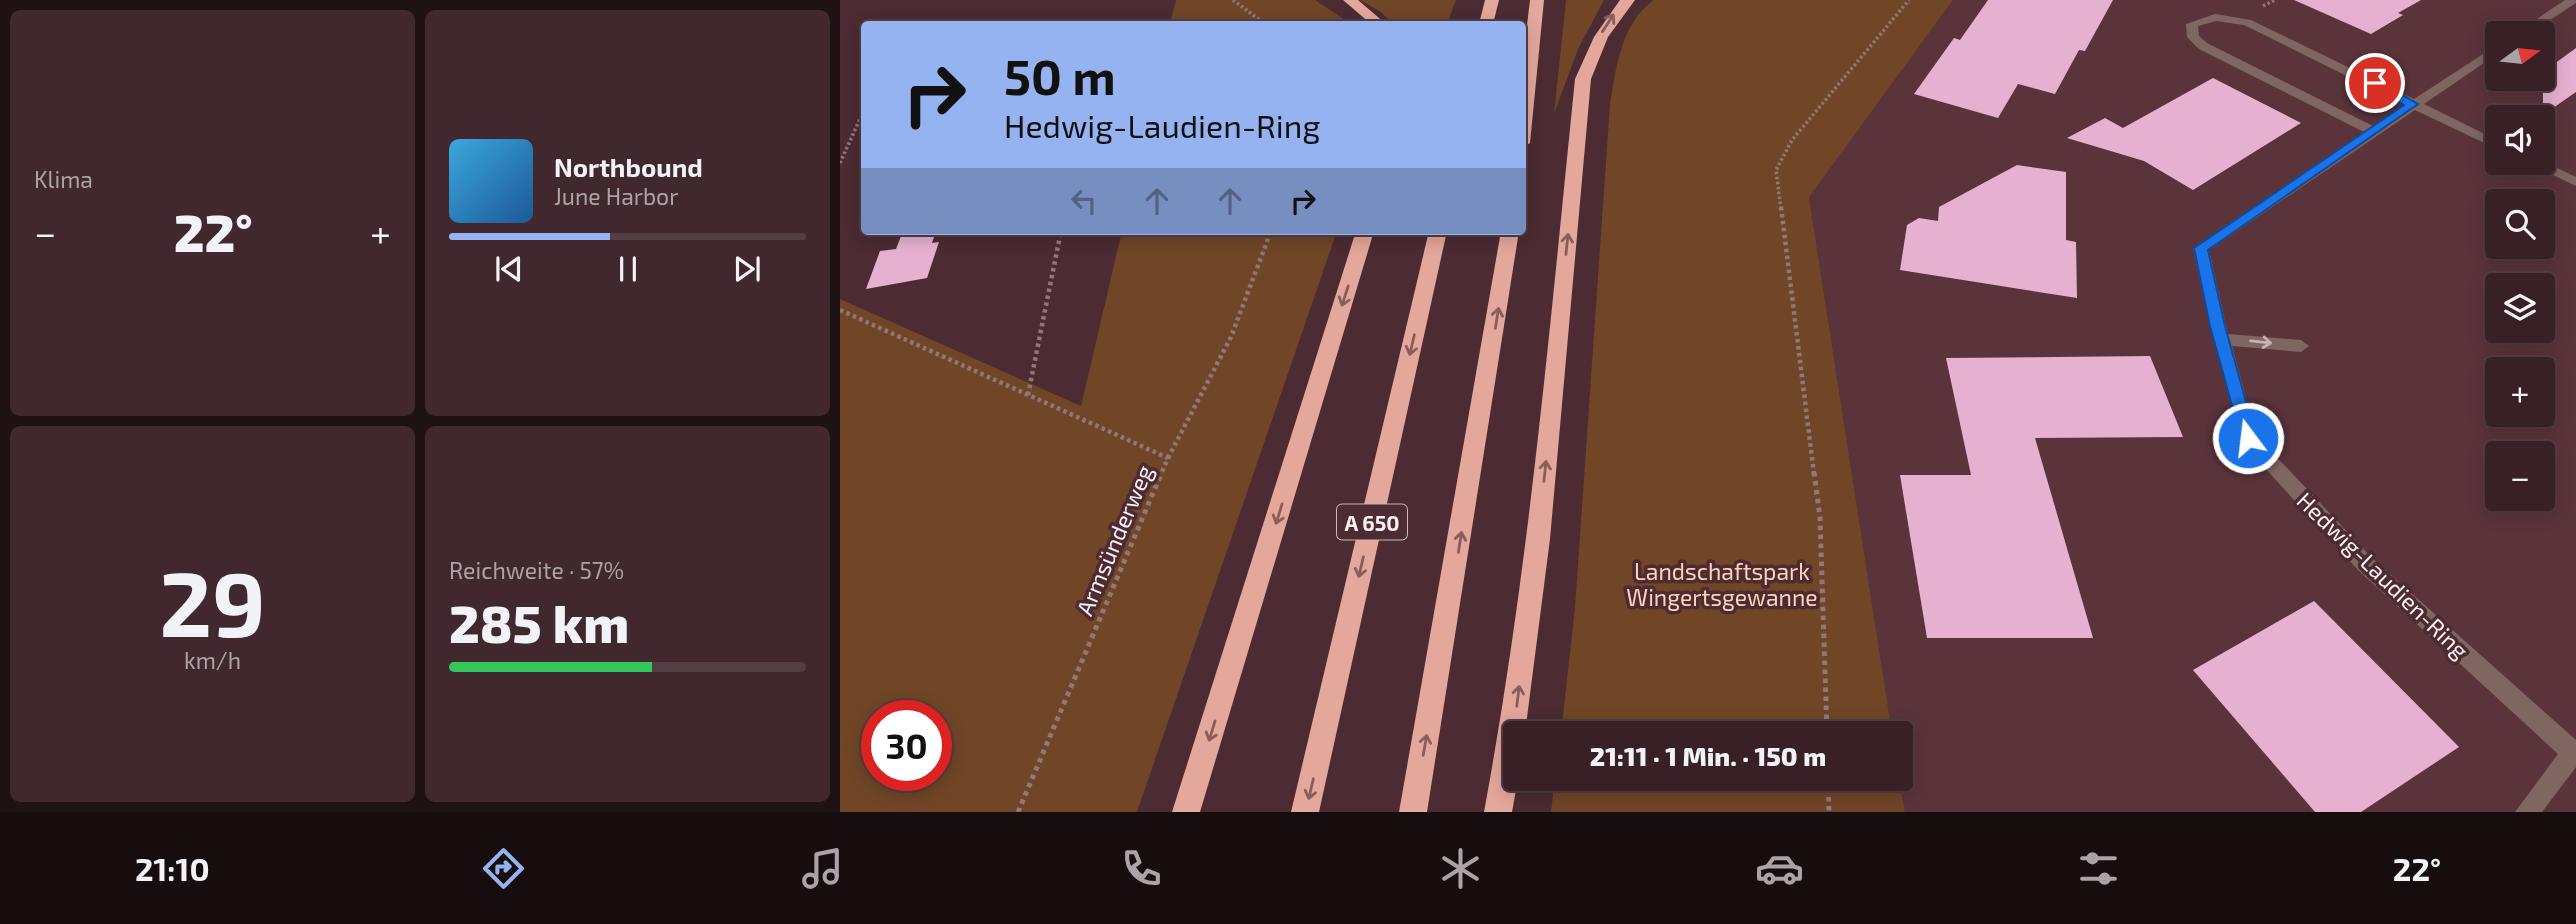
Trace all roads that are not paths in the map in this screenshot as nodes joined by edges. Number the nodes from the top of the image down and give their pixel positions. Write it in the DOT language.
graph roads {
  1 [pos="1350,0"];
  2 [pos="1492,0"];
  3 [pos="1537,0"];
  4 [pos="1628,0"];
  5 [pos="2573,0"];
  6 [pos="1375,21"];
  7 [pos="1487,21"];
  8 [pos="2541,21"];
  9 [pos="2485,57"];
  10 [pos="2412,104"];
  11 [pos="1526,105"];
  12 [pos="2372,131"];
  13 [pos="2485,139"];
  14 [pos="2555,172"];
  15 [pos="2576,182"];
  16 [pos="1364,235"];
  17 [pos="1437,235"];
  18 [pos="1509,235"];
  19 [pos="2221,338"];
  20 [pos="2301,346"];
  21 [pos="2574,754"];
  22 [pos="1186,812"];
  23 [pos="1306,812"];
  24 [pos="1413,812"];
  25 [pos="1498,812"];
  26 [pos="2527,812"];
  1 -- 6 [label="highway"];
  2 -- 7 [label="highway"];
  3 -- 11 [label="highway"];
  25 -- 4 [label="highway, one-way"];
  5 -- 8 [label="street"];
  9 -- 10 [label="street, Hedwig-Laudien-Ring"];
  10 -- 12 [label="street, Hedwig-Laudien-Ring"];
  10 -- 12 [label="street"];
  10 -- 13 [label="street"];
  12 -- 19 [label="street, Hedwig-Laudien-Ring"];
  14 -- 15 [label="street"];
  16 -- 22 [label="highway, one-way"];
  17 -- 23 [label="highway, A 650, one-way"];
  24 -- 18 [label="highway, one-way"];
  19 -- 20 [label="street, one-way"];
  19 -- 21 [label="street, Hedwig-Laudien-Ring"];
  21 -- 26 [label="street, Hedwig-Laudien-Ring"];
}
